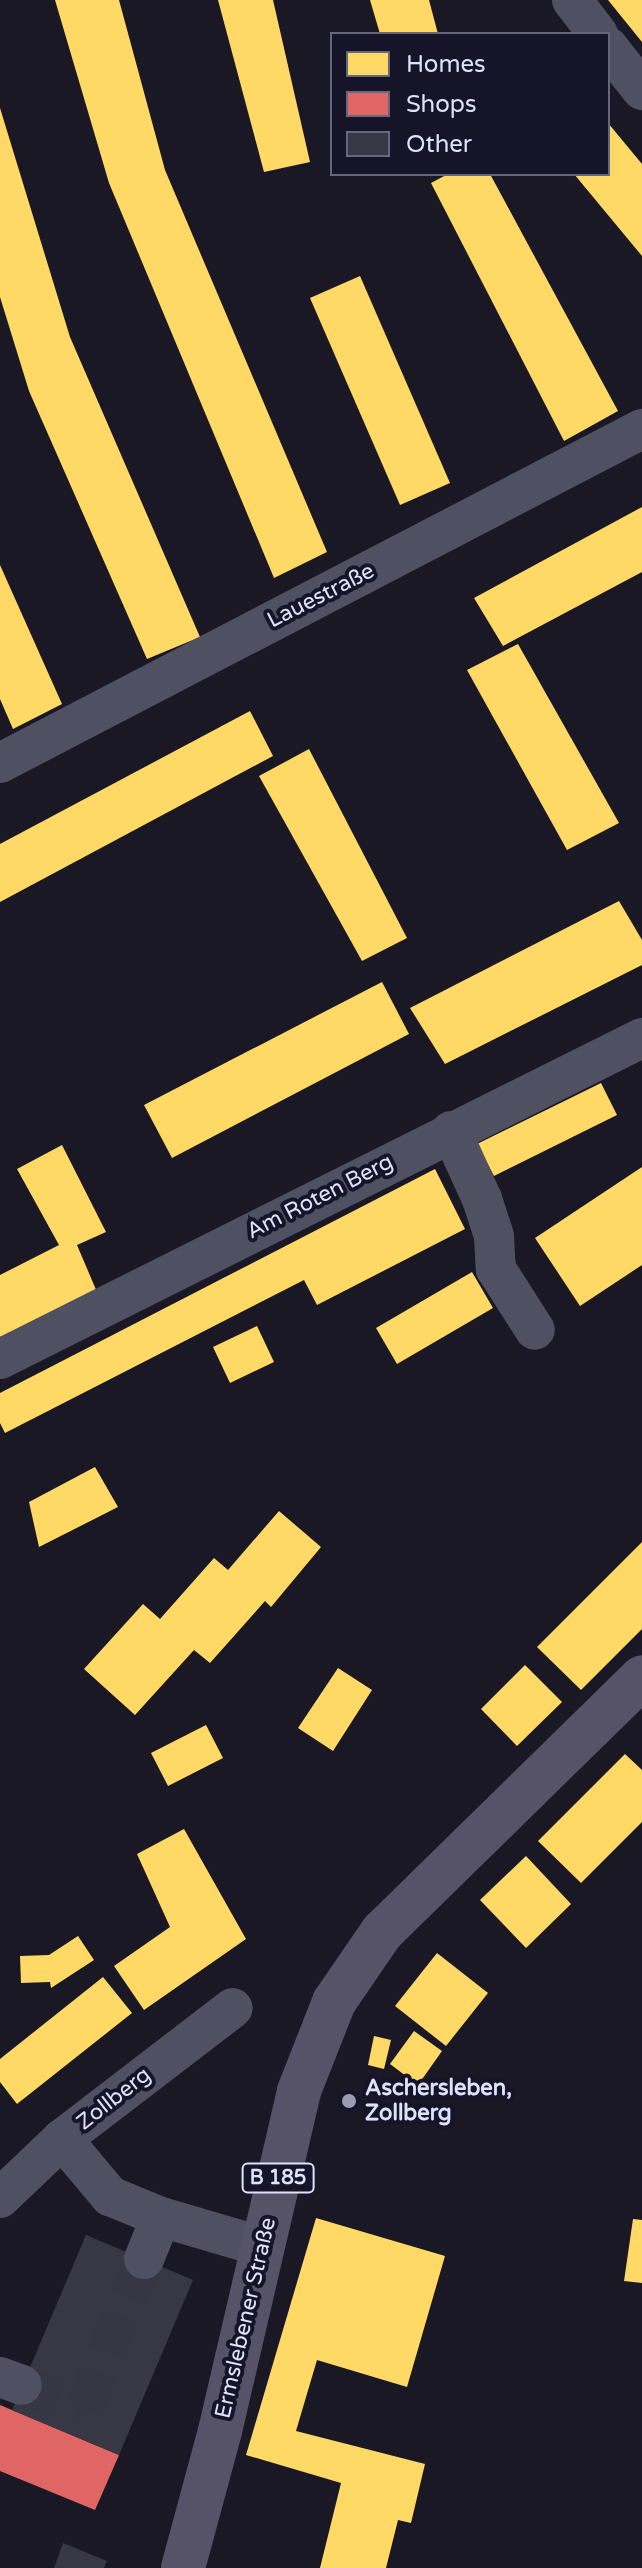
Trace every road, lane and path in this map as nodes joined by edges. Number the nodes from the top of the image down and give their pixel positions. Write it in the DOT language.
graph roads {
  1 [pos="572,0"];
  2 [pos="596,32"];
  3 [pos="610,50"];
  4 [pos="642,90"];
  5 [pos="642,429"];
  6 [pos="0,763"];
  7 [pos="642,1038"];
  8 [pos="451,1131"];
  9 [pos="535,1330"];
  10 [pos="0,1359"];
  11 [pos="642,1677"];
  12 [pos="233,2008"];
  13 [pos="62,2139"];
  14 [pos="0,2197"];
  15 [pos="161,2217"];
  16 [pos="263,2247"];
  17 [pos="144,2259"];
  18 [pos="183,2568"];
  1 -- 2 [label="street"];
  3 -- 4 [label="street"];
  5 -- 6 [label="street, Lauestraße"];
  7 -- 8 [label="street, Am Roten Berg"];
  8 -- 9 [label="street"];
  8 -- 10 [label="street, Am Roten Berg"];
  11 -- 16 [label="main road, Ermslebener Straße / B 185"];
  12 -- 13 [label="street, Zollberg"];
  13 -- 14 [label="street, Zollberg"];
  13 -- 15 [label="street"];
  15 -- 16 [label="street"];
  15 -- 17 [label="street"];
  16 -- 18 [label="main road, Ermslebener Straße / B 185"];
}
